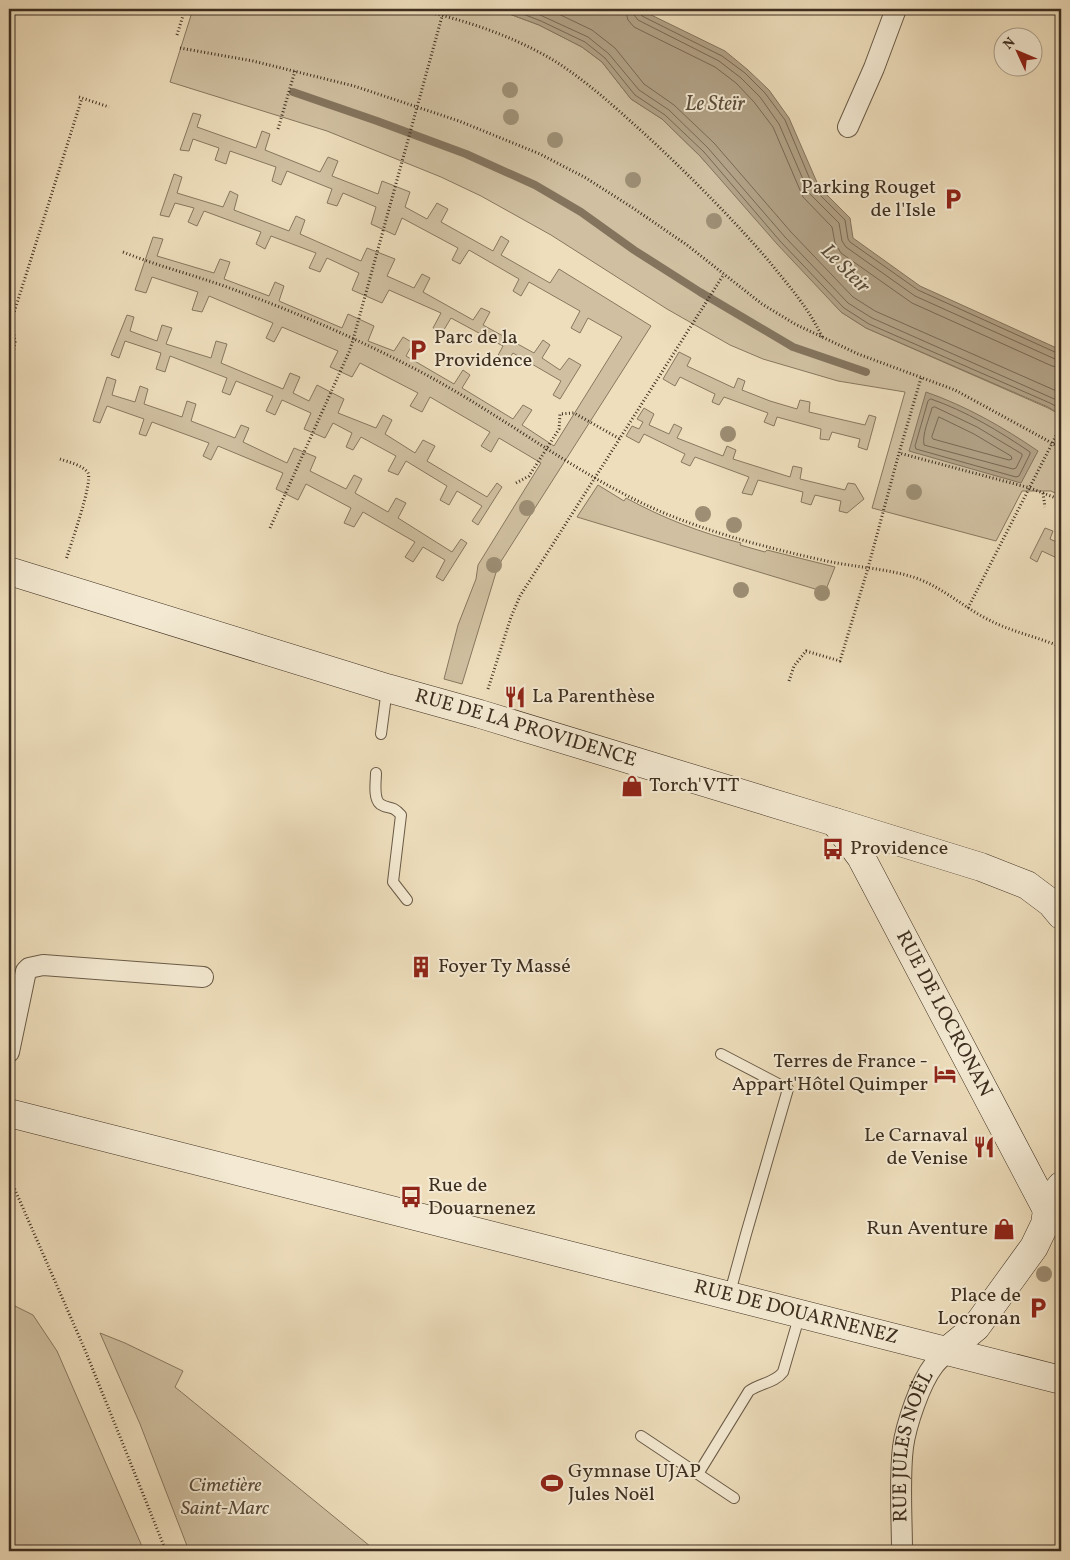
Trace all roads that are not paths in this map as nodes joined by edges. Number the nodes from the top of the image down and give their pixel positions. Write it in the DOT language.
graph roads {
  1 [pos="896,9"];
  2 [pos="848,127"];
  3 [pos="9,571"];
  4 [pos="387,688"];
  5 [pos="381,734"];
  6 [pos="376,773"];
  7 [pos="836,822"];
  8 [pos="407,900"];
  9 [pos="1061,915"];
  10 [pos="203,977"];
  11 [pos="9,1052"];
  12 [pos="721,1054"];
  13 [pos="9,1113"];
  14 [pos="1061,1186"];
  15 [pos="1047,1210"];
  16 [pos="729,1297"];
  17 [pos="800,1314"];
  18 [pos="947,1351"];
  19 [pos="1061,1380"];
  20 [pos="642,1436"];
  21 [pos="698,1474"];
  22 [pos="734,1498"];
  23 [pos="902,1551"];
  1 -- 2 [label="street"];
  3 -- 4 [label="street, RUE DE LA PROVIDENCE"];
  4 -- 5 [label="lane"];
  4 -- 7 [label="street, RUE DE LA PROVIDENCE"];
  6 -- 8 [label="lane"];
  7 -- 9 [label="street, RUE DE LA PROVIDENCE"];
  7 -- 15 [label="street, RUE DE LOCRONAN"];
  10 -- 11 [label="street"];
  12 -- 16 [label="lane"];
  13 -- 16 [label="street, RUE DE DOUARNENEZ"];
  14 -- 15 [label="street"];
  15 -- 18 [label="street"];
  16 -- 17 [label="street, RUE DE DOUARNENEZ"];
  17 -- 18 [label="street, RUE DE DOUARNENEZ"];
  17 -- 21 [label="lane"];
  18 -- 19 [label="street, RUE DE DOUARNENEZ"];
  18 -- 23 [label="street, RUE JULES NOËL"];
  20 -- 21 [label="lane"];
  21 -- 22 [label="lane"];
}
